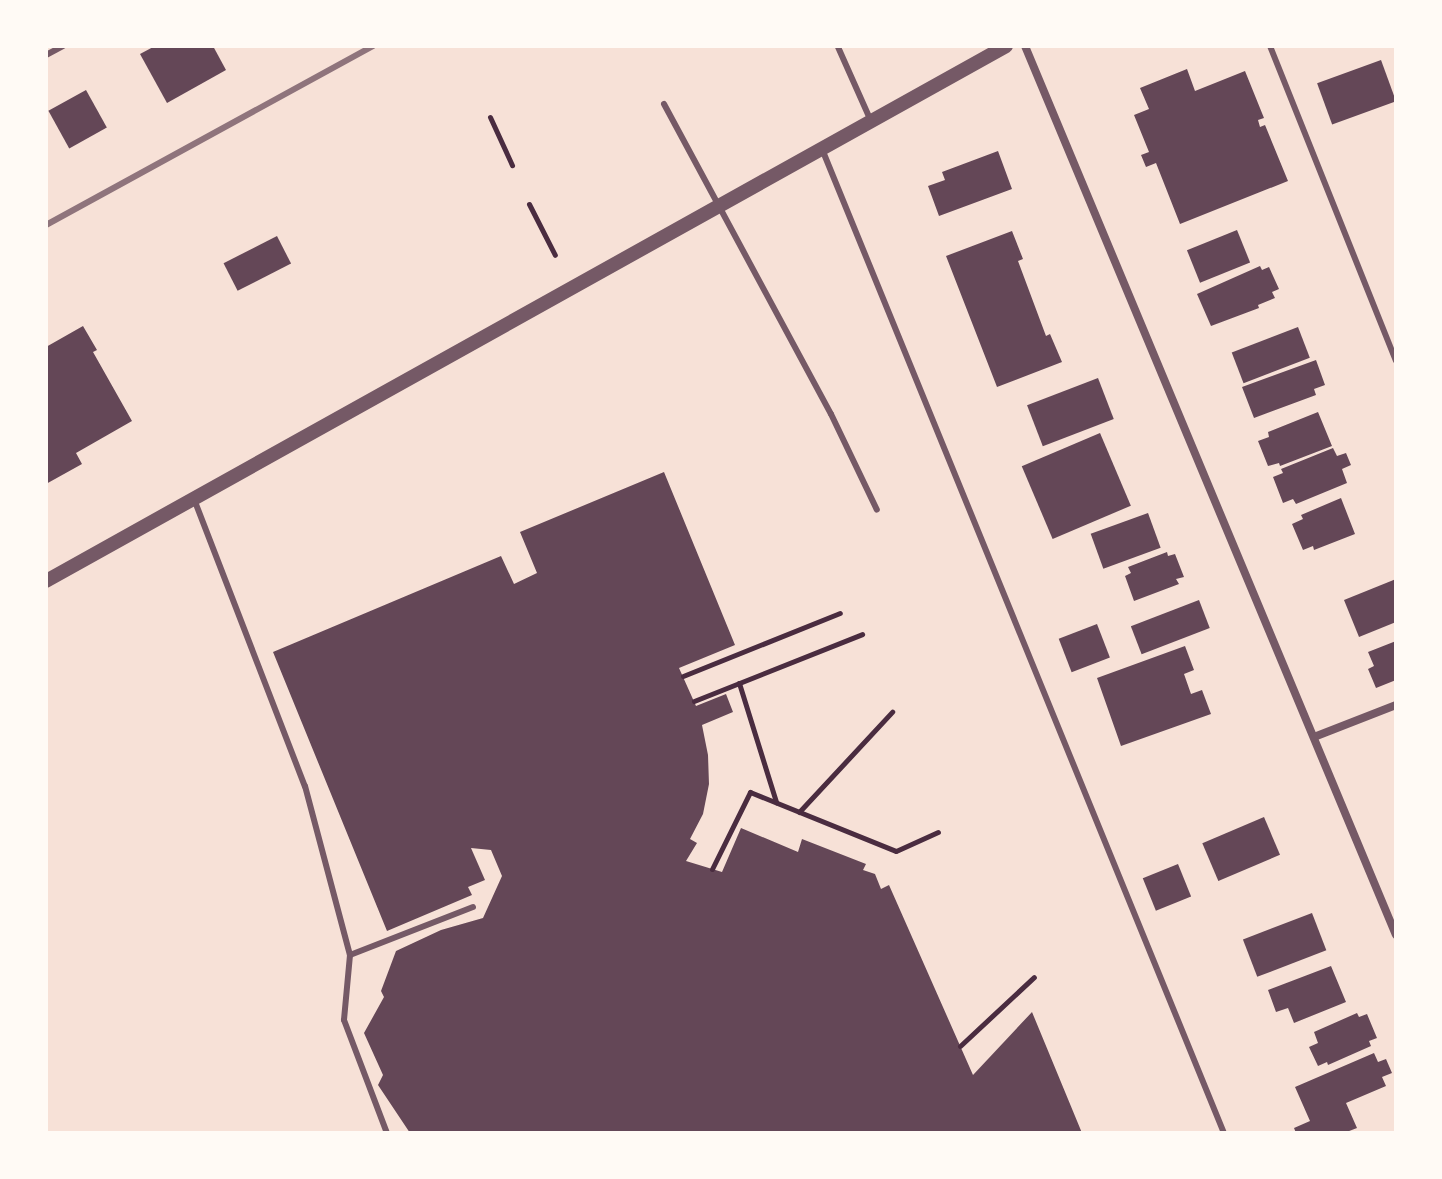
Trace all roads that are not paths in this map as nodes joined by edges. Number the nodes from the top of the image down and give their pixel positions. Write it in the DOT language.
graph roads {
  1 [pos="63,46"];
  2 [pos="1006,46"];
  3 [pos="1025,46"];
  4 [pos="1270,46"];
  5 [pos="838,47"];
  6 [pos="46,55"];
  7 [pos="664,104"];
  8 [pos="871,121"];
  9 [pos="822,149"];
  10 [pos="719,206"];
  11 [pos="1396,361"];
  12 [pos="194,499"];
  13 [pos="877,510"];
  14 [pos="46,581"];
  15 [pos="1396,705"];
  16 [pos="1314,737"];
  17 [pos="473,907"];
  18 [pos="1396,935"];
  19 [pos="350,955"];
  20 [pos="387,1133"];
  21 [pos="1224,1133"];
  1 -- 6 [label="lane"];
  2 -- 8 [label="street"];
  3 -- 16 [label="street"];
  4 -- 11 [label="lane"];
  5 -- 8 [label="lane"];
  7 -- 10 [label="lane"];
  8 -- 9 [label="street"];
  9 -- 10 [label="street"];
  9 -- 21 [label="lane"];
  10 -- 12 [label="street"];
  10 -- 13 [label="lane"];
  12 -- 14 [label="street"];
  12 -- 19 [label="lane"];
  15 -- 16 [label="street"];
  16 -- 18 [label="street"];
  17 -- 19 [label="lane"];
  19 -- 20 [label="lane"];
}
